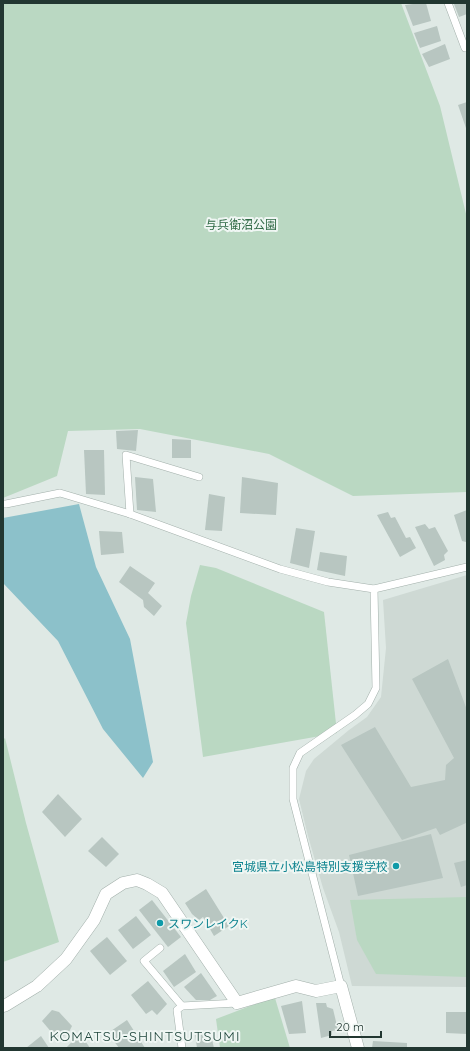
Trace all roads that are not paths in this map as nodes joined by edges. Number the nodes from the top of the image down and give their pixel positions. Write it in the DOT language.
graph roads {
  1 [pos="448,3"];
  2 [pos="467,48"];
  3 [pos="199,477"];
  4 [pos="3,504"];
  5 [pos="130,514"];
  6 [pos="467,568"];
  7 [pos="374,589"];
  8 [pos="160,948"];
  9 [pos="341,986"];
  10 [pos="237,1003"];
  11 [pos="3,1006"];
  12 [pos="182,1006"];
  13 [pos="182,1048"];
  14 [pos="358,1048"];
  1 -- 2 [label="lane"];
  3 -- 5 [label="lane"];
  4 -- 5 [label="lane"];
  5 -- 7 [label="lane"];
  6 -- 7 [label="lane"];
  7 -- 9 [label="lane"];
  8 -- 12 [label="lane"];
  9 -- 10 [label="street"];
  9 -- 14 [label="street"];
  10 -- 11 [label="street"];
  10 -- 12 [label="lane"];
  12 -- 13 [label="lane"];
}
